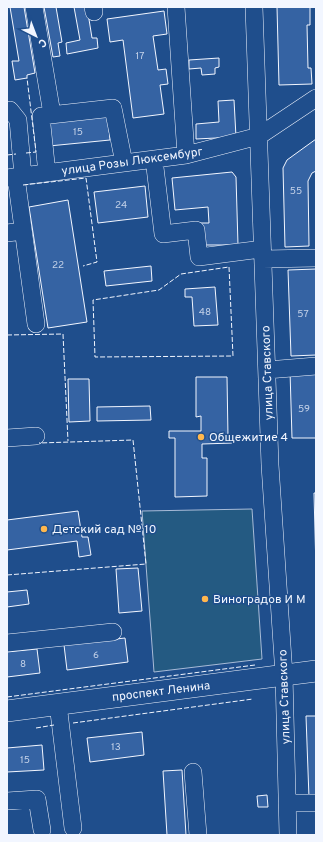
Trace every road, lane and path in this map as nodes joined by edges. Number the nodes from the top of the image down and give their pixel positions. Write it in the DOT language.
graph roads {
  1 [pos="34,7"];
  2 [pos="176,7"];
  3 [pos="254,7"];
  4 [pos="316,98"];
  5 [pos="10,110"];
  6 [pos="52,114"];
  7 [pos="259,136"];
  8 [pos="186,155"];
  9 [pos="154,159"];
  10 [pos="124,163"];
  11 [pos="47,173"];
  12 [pos="15,177"];
  13 [pos="15,232"];
  14 [pos="263,254"];
  15 [pos="316,258"];
  16 [pos="36,324"];
  17 [pos="316,366"];
  18 [pos="267,370"];
  19 [pos="36,436"];
  20 [pos="7,438"];
  21 [pos="113,632"];
  22 [pos="7,643"];
  23 [pos="316,671"];
  24 [pos="284,675"];
  25 [pos="58,704"];
  26 [pos="7,711"];
  27 [pos="193,772"];
  28 [pos="7,801"];
  29 [pos="287,803"];
  30 [pos="316,803"];
  31 [pos="73,828"];
  32 [pos="42,830"];
  33 [pos="198,835"];
  34 [pos="288,835"];
  1 -- 6 [label="street"];
  2 -- 8 [label="street"];
  3 -- 7 [label="street, улица Ставского"];
  4 -- 7 [label="street, улица Розы Люксембург"];
  5 -- 12 [label="street"];
  6 -- 10 [label="street"];
  6 -- 11 [label="street"];
  7 -- 8 [label="street, улица Розы Люксембург"];
  7 -- 14 [label="street, улица Ставского"];
  8 -- 9 [label="street, улица Розы Люксембург"];
  9 -- 10 [label="street, улица Розы Люксембург"];
  9 -- 14 [label="street"];
  10 -- 11 [label="street, улица Розы Люксембург"];
  11 -- 12 [label="street, улица Розы Люксембург"];
  12 -- 13 [label="street"];
  13 -- 16 [label="street"];
  14 -- 15 [label="street"];
  14 -- 18 [label="street, улица Ставского"];
  17 -- 18 [label="street"];
  18 -- 24 [label="street, улица Ставского"];
  19 -- 20 [label="street"];
  21 -- 22 [label="street"];
  23 -- 24 [label="main road, проспект Ленина"];
  24 -- 25 [label="main road, проспект Ленина"];
  24 -- 29 [label="street, улица Ставского"];
  25 -- 26 [label="main road, проспект Ленина"];
  25 -- 31 [label="street"];
  27 -- 33 [label="street"];
  28 -- 32 [label="street"];
  29 -- 30 [label="street"];
  29 -- 34 [label="street, улица Ставского"];
}
